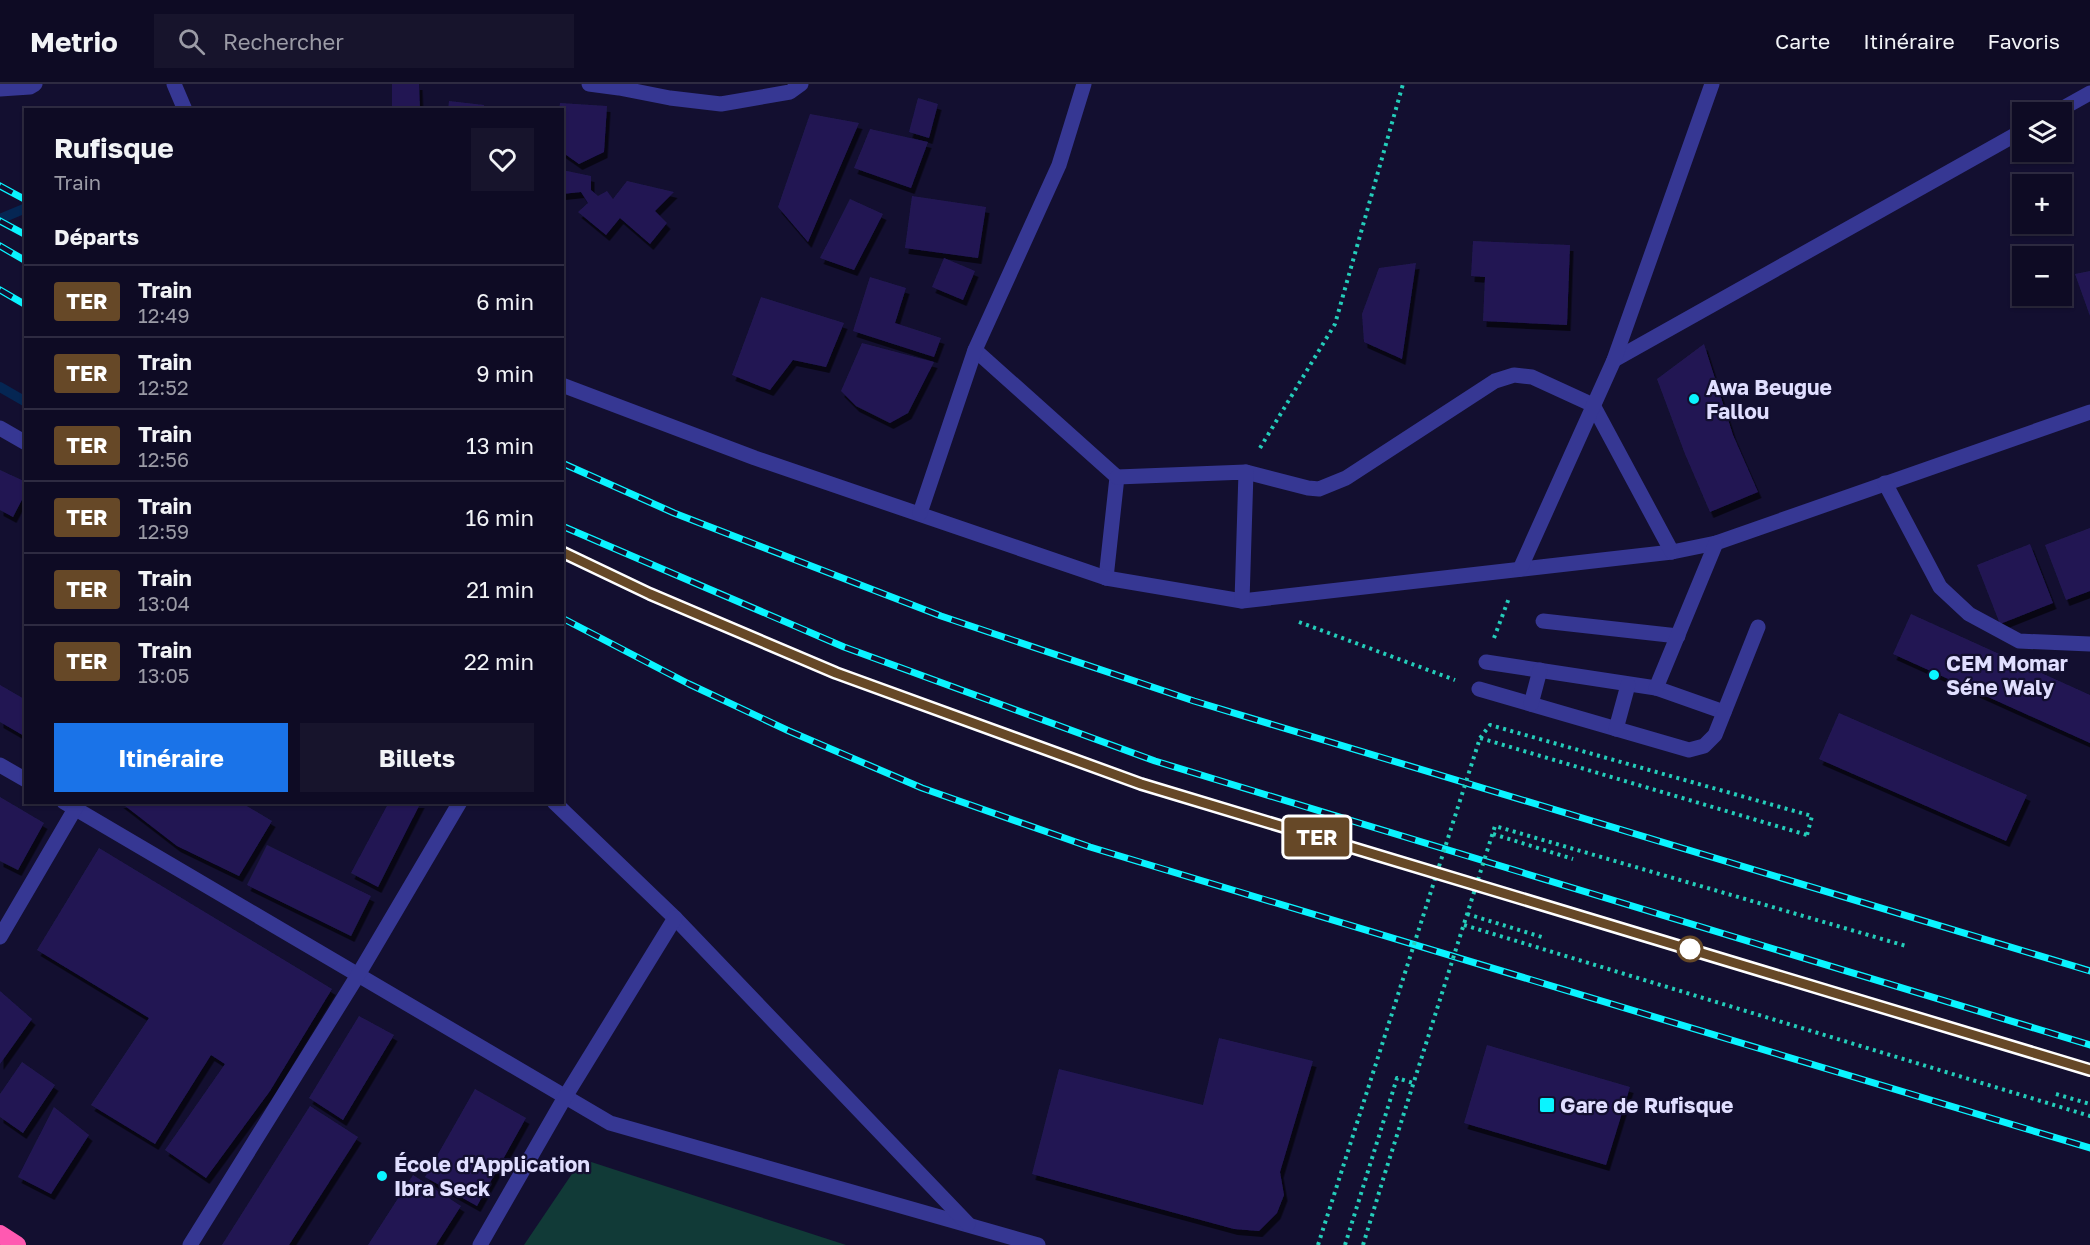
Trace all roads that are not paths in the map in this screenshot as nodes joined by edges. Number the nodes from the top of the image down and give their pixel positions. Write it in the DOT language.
graph roads {
  1 [pos="35,84"];
  2 [pos="174,84"];
  3 [pos="589,84"];
  4 [pos="801,84"];
  5 [pos="1084,84"];
  6 [pos="1712,84"];
  7 [pos="621,86"];
  8 [pos="0,89"];
  9 [pos="2090,93"];
  10 [pos="2072,103"];
  11 [pos="184,108"];
  12 [pos="2012,138"];
  13 [pos="975,350"];
  14 [pos="1614,360"];
  15 [pos="564,386"];
  16 [pos="1593,405"];
  17 [pos="2090,412"];
  18 [pos="0,428"];
  19 [pos="24,442"];
  20 [pos="1246,472"];
  21 [pos="1117,477"];
  22 [pos="1886,483"];
  23 [pos="920,513"];
  24 [pos="1716,543"];
  25 [pos="1671,552"];
  26 [pos="1520,569"];
  27 [pos="1106,578"];
  28 [pos="1242,601"];
  29 [pos="1543,621"];
  30 [pos="1758,627"];
  31 [pos="1678,636"];
  32 [pos="2090,644"];
  33 [pos="1486,662"];
  34 [pos="1540,670"];
  35 [pos="1628,685"];
  36 [pos="1656,688"];
  37 [pos="1479,689"];
  38 [pos="1531,704"];
  39 [pos="1724,712"];
  40 [pos="1616,729"];
  41 [pos="0,765"];
  42 [pos="24,779"];
  43 [pos="459,804"];
  44 [pos="556,804"];
  45 [pos="73,805"];
  46 [pos="675,918"];
  47 [pos="0,937"];
  48 [pos="358,975"];
  49 [pos="565,1096"];
  50 [pos="968,1224"];
  51 [pos="0,1234"];
  52 [pos="17,1245"];
  53 [pos="190,1245"];
  54 [pos="480,1245"];
  55 [pos="1038,1245"];
  1 -- 8 [label="street"];
  2 -- 11 [label="street"];
  3 -- 7 [label="street"];
  4 -- 7 [label="street"];
  5 -- 13 [label="street"];
  6 -- 14 [label="street"];
  9 -- 10 [label="street"];
  12 -- 14 [label="street"];
  13 -- 21 [label="street"];
  13 -- 23 [label="street"];
  14 -- 16 [label="street"];
  15 -- 23 [label="street"];
  16 -- 20 [label="street"];
  16 -- 25 [label="street"];
  16 -- 26 [label="street"];
  17 -- 22 [label="street"];
  18 -- 19 [label="street"];
  20 -- 21 [label="street"];
  20 -- 28 [label="street"];
  21 -- 27 [label="street"];
  22 -- 24 [label="street"];
  22 -- 32 [label="street"];
  23 -- 27 [label="street"];
  24 -- 25 [label="street"];
  24 -- 31 [label="street"];
  25 -- 26 [label="street"];
  26 -- 28 [label="street"];
  27 -- 28 [label="street"];
  29 -- 31 [label="street"];
  30 -- 39 [label="street"];
  31 -- 36 [label="street"];
  33 -- 34 [label="street"];
  34 -- 35 [label="street"];
  34 -- 38 [label="street"];
  35 -- 36 [label="street"];
  35 -- 40 [label="street"];
  36 -- 39 [label="street"];
  37 -- 38 [label="street"];
  38 -- 40 [label="street"];
  39 -- 40 [label="street"];
  41 -- 42 [label="street"];
  43 -- 48 [label="street"];
  44 -- 46 [label="street"];
  45 -- 47 [label="street"];
  45 -- 48 [label="street"];
  46 -- 49 [label="street"];
  46 -- 50 [label="street"];
  48 -- 49 [label="street"];
  48 -- 53 [label="street"];
  49 -- 50 [label="street"];
  49 -- 54 [label="street"];
  50 -- 55 [label="street"];
  51 -- 52 [label="highway"];
}
